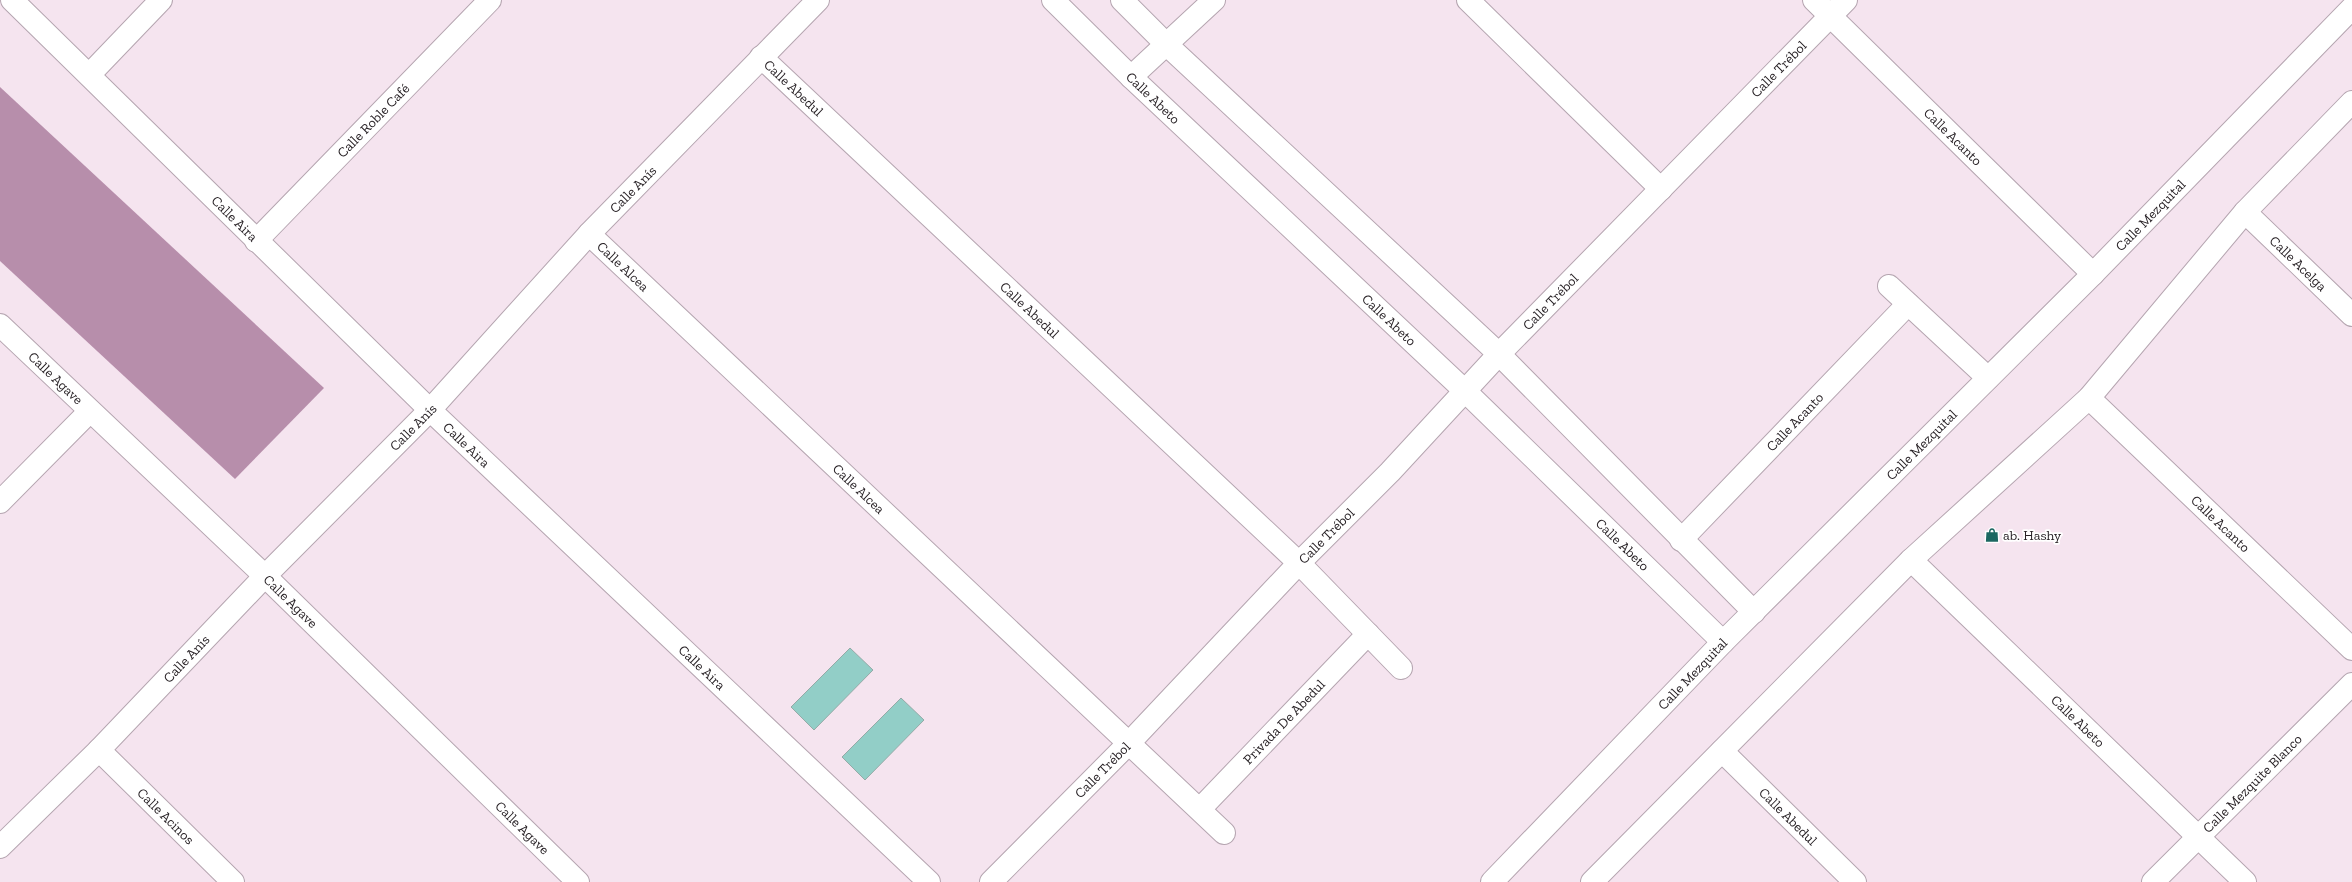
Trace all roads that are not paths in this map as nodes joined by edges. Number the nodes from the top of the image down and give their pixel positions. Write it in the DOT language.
graph roads {
  1 [pos="12,0"];
  2 [pos="161,0"];
  3 [pos="490,0"];
  4 [pos="818,0"];
  5 [pos="1053,0"];
  6 [pos="1122,0"];
  7 [pos="1214,0"];
  8 [pos="1468,0"];
  9 [pos="1814,0"];
  10 [pos="1846,0"];
  11 [pos="2352,8"];
  12 [pos="1830,16"];
  13 [pos="1167,45"];
  14 [pos="761,57"];
  15 [pos="90,74"];
  16 [pos="1131,77"];
  17 [pos="2352,102"];
  18 [pos="1661,189"];
  19 [pos="2245,212"];
  20 [pos="589,234"];
  21 [pos="256,241"];
  22 [pos="2093,274"];
  23 [pos="1889,286"];
  24 [pos="1908,304"];
  25 [pos="2352,314"];
  26 [pos="0,325"];
  27 [pos="1499,354"];
  28 [pos="1988,378"];
  29 [pos="1464,390"];
  30 [pos="2090,398"];
  31 [pos="430,410"];
  32 [pos="90,411"];
  33 [pos="0,502"];
  34 [pos="1681,540"];
  35 [pos="1911,560"];
  36 [pos="1299,563"];
  37 [pos="265,576"];
  38 [pos="1754,612"];
  39 [pos="1368,634"];
  40 [pos="1723,642"];
  41 [pos="2352,650"];
  42 [pos="1401,668"];
  43 [pos="2352,684"];
  44 [pos="1130,742"];
  45 [pos="99,750"];
  46 [pos="1722,751"];
  47 [pos="1200,809"];
  48 [pos="1224,833"];
  49 [pos="2198,836"];
  50 [pos="0,847"];
  51 [pos="233,882"];
  52 [pos="578,882"];
  53 [pos="929,882"];
  54 [pos="991,882"];
  55 [pos="1492,882"];
  56 [pos="1592,882"];
  57 [pos="1855,882"];
  58 [pos="2153,882"];
  59 [pos="2245,882"];
  1 -- 15 [label="street, Calle Aira"];
  2 -- 15 [label="street"];
  3 -- 21 [label="street, Calle Roble Café"];
  4 -- 14 [label="street, Calle Anís"];
  5 -- 16 [label="street, Calle Abeto"];
  6 -- 13 [label="street"];
  7 -- 13 [label="street"];
  8 -- 18 [label="street"];
  9 -- 12 [label="street, Calle Acanto"];
  10 -- 12 [label="street, Calle Trébol"];
  11 -- 22 [label="street, Calle Mezquital"];
  12 -- 18 [label="street, Calle Trébol"];
  12 -- 22 [label="street, Calle Acanto"];
  13 -- 16 [label="street"];
  13 -- 27 [label="street"];
  14 -- 20 [label="street, Calle Anís"];
  14 -- 36 [label="street, Calle Abedul"];
  15 -- 21 [label="street, Calle Aira"];
  16 -- 29 [label="street, Calle Abeto"];
  17 -- 19 [label="street"];
  18 -- 27 [label="street, Calle Trébol"];
  19 -- 25 [label="street, Calle Acelga"];
  19 -- 30 [label="street"];
  20 -- 31 [label="street, Calle Anís"];
  20 -- 44 [label="street, Calle Alcea"];
  21 -- 31 [label="street, Calle Aira"];
  22 -- 28 [label="street, Calle Mezquital"];
  23 -- 24 [label="street"];
  24 -- 28 [label="street"];
  24 -- 34 [label="street, Calle Acanto"];
  26 -- 32 [label="street, Calle Agave"];
  27 -- 29 [label="street, Calle Trébol"];
  27 -- 34 [label="street"];
  28 -- 38 [label="street, Calle Mezquital"];
  29 -- 36 [label="street, Calle Trébol"];
  29 -- 40 [label="street, Calle Abeto"];
  30 -- 35 [label="street"];
  30 -- 41 [label="street, Calle Acanto"];
  31 -- 37 [label="street, Calle Anís"];
  31 -- 53 [label="street, Calle Aira"];
  32 -- 33 [label="street"];
  32 -- 37 [label="street, Calle Agave"];
  34 -- 38 [label="street"];
  35 -- 46 [label="street"];
  35 -- 49 [label="street, Calle Abeto"];
  36 -- 39 [label="street"];
  36 -- 44 [label="street, Calle Trébol"];
  37 -- 45 [label="street, Calle Anís"];
  37 -- 52 [label="street, Calle Agave"];
  38 -- 40 [label="street, Calle Mezquital"];
  39 -- 42 [label="street"];
  39 -- 47 [label="street, Privada De Abedul"];
  40 -- 55 [label="street, Calle Mezquital"];
  43 -- 49 [label="street, Calle Mezquite Blanco"];
  44 -- 47 [label="street"];
  44 -- 54 [label="street, Calle Trébol"];
  45 -- 50 [label="street, Calle Anís"];
  45 -- 51 [label="street, Calle Acinos"];
  46 -- 56 [label="street"];
  46 -- 57 [label="street, Calle Abedul"];
  47 -- 48 [label="street"];
  49 -- 58 [label="street, Calle Mezquite Blanco"];
  49 -- 59 [label="street, Calle Abeto"];
}
